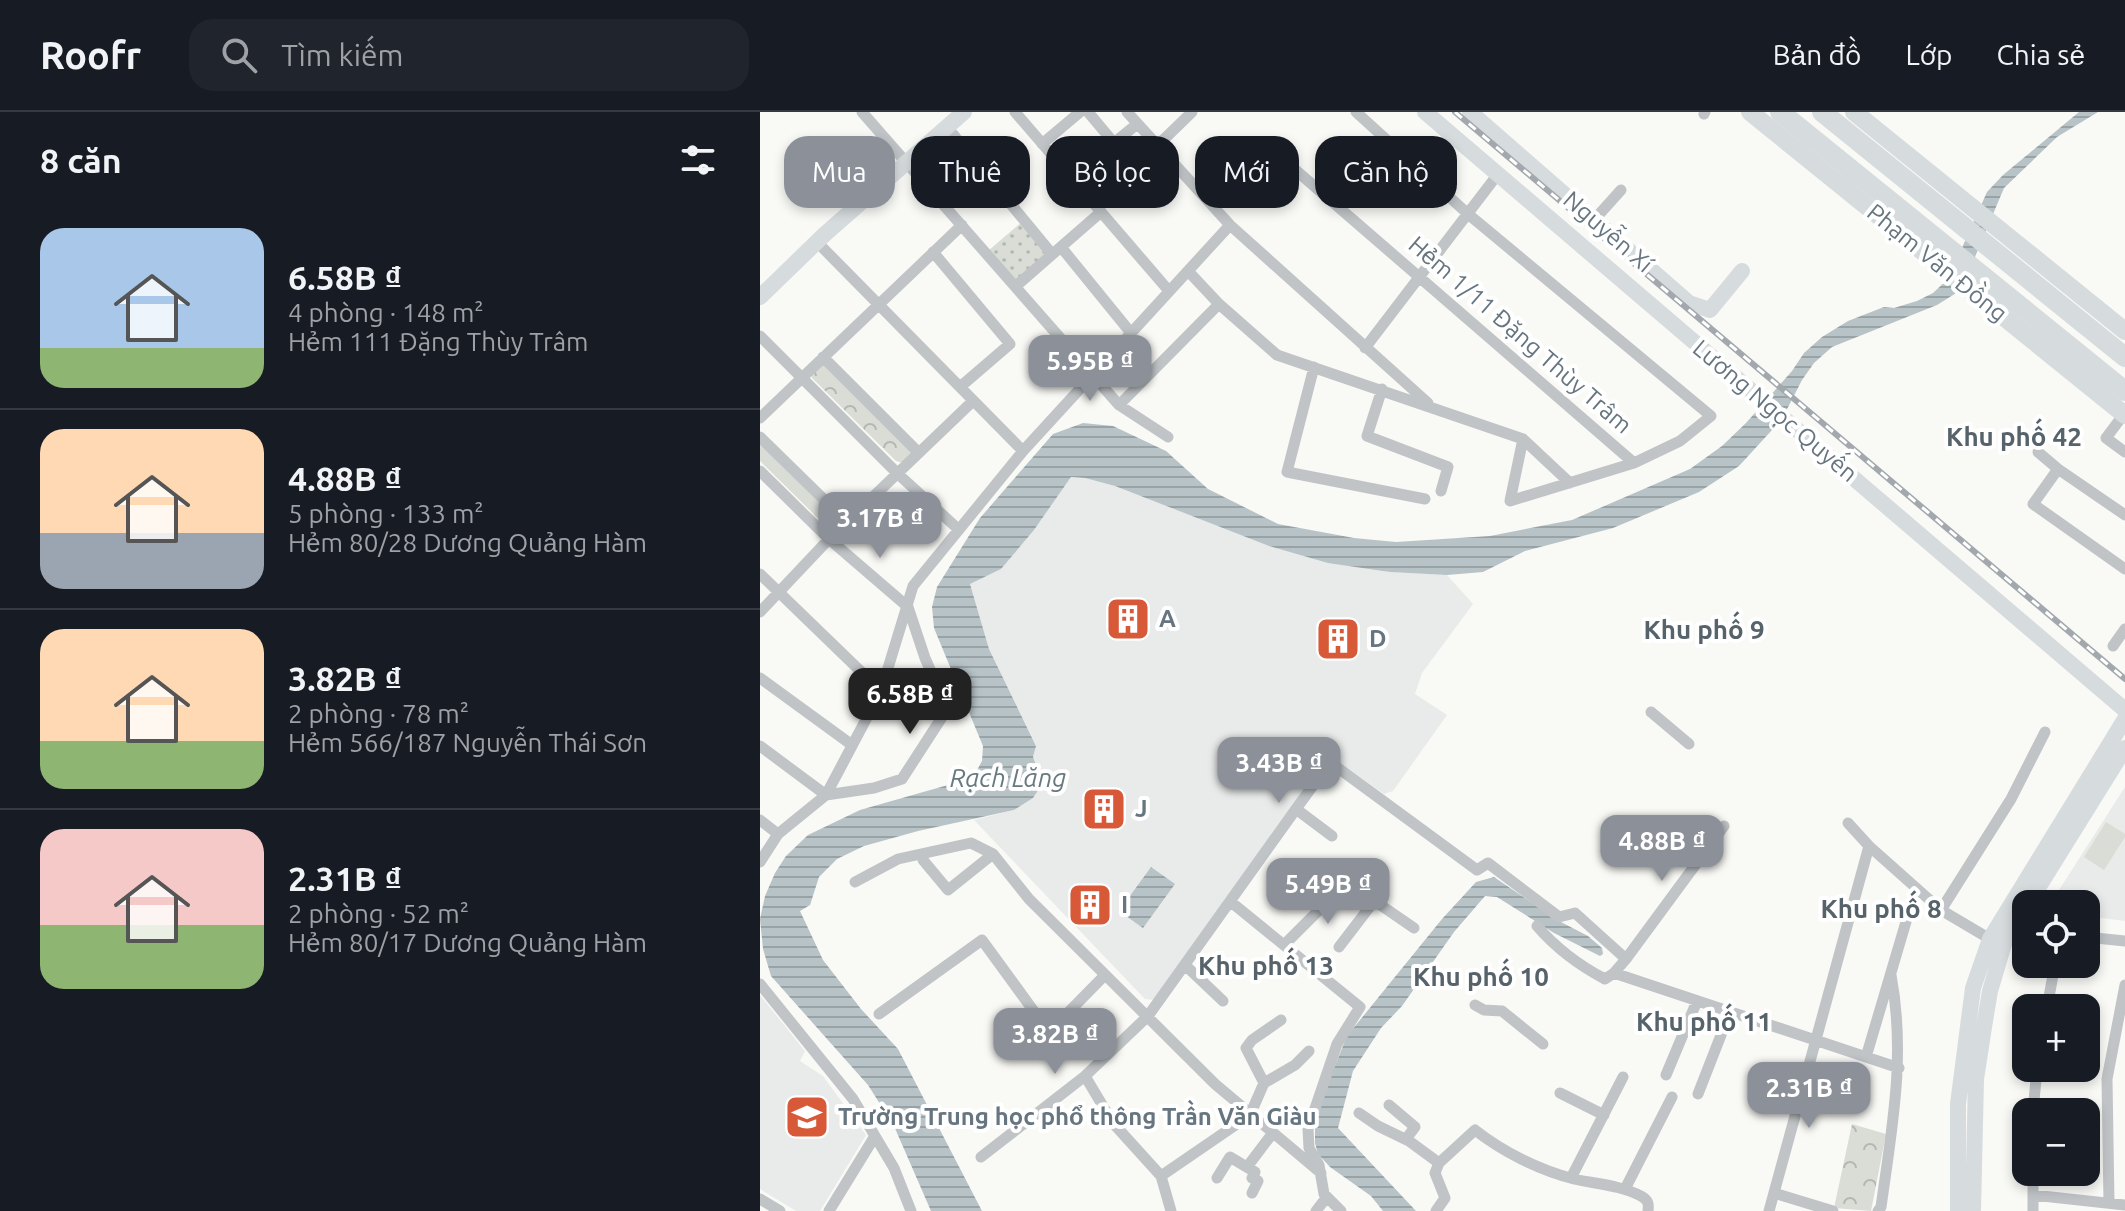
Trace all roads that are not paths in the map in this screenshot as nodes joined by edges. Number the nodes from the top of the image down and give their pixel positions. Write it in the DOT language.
graph roads {
  1 [pos="862,112"];
  2 [pos="964,112"];
  3 [pos="1015,112"];
  4 [pos="1080,112"];
  5 [pos="1088,112"];
  6 [pos="1127,112"];
  7 [pos="1192,112"];
  8 [pos="1356,112"];
  9 [pos="1425,112"];
  10 [pos="1470,112"];
  11 [pos="1750,112"];
  12 [pos="1780,112"];
  13 [pos="1822,112"];
  14 [pos="1854,112"];
  15 [pos="1137,124"];
  16 [pos="947,127"];
  17 [pos="1148,136"];
  18 [pos="1170,136"];
  19 [pos="1042,144"];
  20 [pos="906,162"];
  21 [pos="1179,170"];
  22 [pos="1299,173"];
  23 [pos="1498,174"];
  24 [pos="1919,178"];
  25 [pos="1195,187"];
  26 [pos="1621,190"];
  27 [pos="1214,208"];
  28 [pos="1100,210"];
  29 [pos="1468,214"];
  30 [pos="1891,214"];
  31 [pos="1594,220"];
  32 [pos="962,225"];
  33 [pos="1230,225"];
  34 [pos="817,242"];
  35 [pos="1057,251"];
  36 [pos="933,252"];
  37 [pos="1188,271"];
  38 [pos="1742,271"];
  39 [pos="1419,277"];
  40 [pos="2042,277"];
  41 [pos="1016,286"];
  42 [pos="1169,291"];
  43 [pos="760,297"];
  44 [pos="879,304"];
  45 [pos="1219,304"];
  46 [pos="2014,313"];
  47 [pos="2125,331"];
  48 [pos="1131,333"];
  49 [pos="760,336"];
  50 [pos="1365,348"];
  51 [pos="823,357"];
  52 [pos="2125,357"];
  53 [pos="1314,367"];
  54 [pos="1093,374"];
  55 [pos="801,376"];
  56 [pos="960,387"];
  57 [pos="1382,389"];
  58 [pos="2125,391"];
  59 [pos="973,401"];
  60 [pos="1119,405"];
  61 [pos="1433,408"];
  62 [pos="2125,414"];
  63 [pos="760,418"];
  64 [pos="760,437"];
  65 [pos="1168,437"];
  66 [pos="1523,439"];
  67 [pos="1023,451"];
  68 [pos="918,452"];
  69 [pos="2038,452"];
  70 [pos="2125,452"];
  71 [pos="1634,463"];
  72 [pos="2058,469"];
  73 [pos="760,471"];
  74 [pos="898,474"];
  75 [pos="1570,483"];
  76 [pos="1441,491"];
  77 [pos="1425,499"];
  78 [pos="2125,515"];
  79 [pos="847,522"];
  80 [pos="957,528"];
  81 [pos="829,539"];
  82 [pos="2125,569"];
  83 [pos="760,574"];
  84 [pos="779,593"];
  85 [pos="908,607"];
  86 [pos="760,612"];
  87 [pos="2125,629"];
  88 [pos="2113,646"];
  89 [pos="760,678"];
  90 [pos="881,691"];
  91 [pos="2125,710"];
  92 [pos="1651,712"];
  93 [pos="2125,719"];
  94 [pos="2045,732"];
  95 [pos="1689,744"];
  96 [pos="852,745"];
  97 [pos="760,746"];
  98 [pos="2125,748"];
  99 [pos="826,795"];
  100 [pos="1296,809"];
  101 [pos="760,820"];
  102 [pos="1848,823"];
  103 [pos="1724,826"];
  104 [pos="778,834"];
  105 [pos="1332,836"];
  106 [pos="1869,846"];
  107 [pos="993,854"];
  108 [pos="923,860"];
  109 [pos="760,862"];
  110 [pos="855,882"];
  111 [pos="1916,888"];
  112 [pos="2037,890"];
  113 [pos="1375,900"];
  114 [pos="1231,902"];
  115 [pos="1941,910"];
  116 [pos="2012,924"];
  117 [pos="1537,926"];
  118 [pos="1414,928"];
  119 [pos="2100,938"];
  120 [pos="2125,941"];
  121 [pos="1997,942"];
  122 [pos="1284,945"];
  123 [pos="1339,947"];
  124 [pos="1626,959"];
  125 [pos="1185,965"];
  126 [pos="1614,973"];
  127 [pos="1105,975"];
  128 [pos="1891,975"];
  129 [pos="760,984"];
  130 [pos="2125,985"];
  131 [pos="1223,1001"];
  132 [pos="1697,1001"];
  133 [pos="1475,1005"];
  134 [pos="1730,1012"];
  135 [pos="879,1014"];
  136 [pos="1148,1016"];
  137 [pos="1281,1020"];
  138 [pos="1815,1040"];
  139 [pos="1543,1044"];
  140 [pos="1309,1051"];
  141 [pos="1866,1057"];
  142 [pos="1899,1068"];
  143 [pos="1666,1075"];
  144 [pos="1085,1076"];
  145 [pos="1623,1077"];
  146 [pos="1264,1083"];
  147 [pos="1560,1093"];
  148 [pos="1698,1094"];
  149 [pos="1672,1097"];
  150 [pos="1389,1105"];
  151 [pos="1359,1113"];
  152 [pos="1250,1115"];
  153 [pos="1604,1115"];
  154 [pos="1272,1134"];
  155 [pos="875,1136"];
  156 [pos="1406,1139"];
  157 [pos="981,1157"];
  158 [pos="1439,1163"];
  159 [pos="1247,1167"];
  160 [pos="1321,1173"];
  161 [pos="1161,1176"];
  162 [pos="1217,1178"];
  163 [pos="1571,1178"];
  164 [pos="2033,1186"];
  165 [pos="1625,1189"];
  166 [pos="1252,1193"];
  167 [pos="1774,1193"];
  168 [pos="2033,1195"];
  169 [pos="1326,1198"];
  170 [pos="760,1199"];
  171 [pos="2109,1203"];
  172 [pos="2125,1205"];
  173 [pos="780,1211"];
  174 [pos="829,1211"];
  175 [pos="911,1211"];
  176 [pos="1171,1211"];
  177 [pos="1316,1211"];
  178 [pos="1341,1211"];
  179 [pos="1436,1211"];
  180 [pos="1648,1211"];
  181 [pos="1769,1211"];
  182 [pos="1833,1211"];
  183 [pos="1878,1211"];
  184 [pos="1958,1211"];
  185 [pos="1973,1211"];
  186 [pos="2033,1211"];
  1 -- 20 [label="street"];
  2 -- 16 [label="street"];
  3 -- 19 [label="street"];
  4 -- 19 [label="street"];
  5 -- 15 [label="street"];
  6 -- 15 [label="street"];
  7 -- 18 [label="street"];
  8 -- 29 [label="street"];
  9 -- 23 [label="street, Lương Ngọc Quyến"];
  10 -- 31 [label="street, Nguyễn Xí"];
  11 -- 30 [label="main road, Phạm Văn Đồng"];
  12 -- 30 [label="highway, Phạm Văn Đồng"];
  13 -- 24 [label="highway, Phạm Văn Đồng"];
  14 -- 24 [label="main road, Phạm Văn Đồng"];
  15 -- 17 [label="street"];
  16 -- 20 [label="street"];
  16 -- 35 [label="street"];
  19 -- 28 [label="street"];
  20 -- 32 [label="street"];
  20 -- 34 [label="street"];
  21 -- 25 [label="street"];
  22 -- 39 [label="street, Hẻm 1/11 Đặng Thùy Trâm"];
  23 -- 29 [label="street"];
  23 -- 91 [label="street, Lương Ngọc Quyến"];
  24 -- 40 [label="highway, Phạm Văn Đồng"];
  26 -- 31 [label="street"];
  27 -- 33 [label="street"];
  28 -- 35 [label="street"];
  28 -- 42 [label="street"];
  29 -- 39 [label="street"];
  29 -- 71 [label="street"];
  30 -- 46 [label="highway, Phạm Văn Đồng"];
  31 -- 38 [label="street, Nguyễn Xí"];
  32 -- 36 [label="street"];
  32 -- 41 [label="street"];
  33 -- 37 [label="street"];
  33 -- 50 [label="street"];
  34 -- 43 [label="street"];
  34 -- 44 [label="street"];
  35 -- 41 [label="street"];
  35 -- 48 [label="street"];
  36 -- 44 [label="street"];
  36 -- 56 [label="street"];
  37 -- 42 [label="street"];
  37 -- 45 [label="street"];
  39 -- 50 [label="street"];
  39 -- 71 [label="street, Hẻm 1/11 Đặng Thùy Trâm"];
  40 -- 47 [label="main road, Phạm Văn Đồng"];
  40 -- 52 [label="highway, Phạm Văn Đồng"];
  41 -- 54 [label="street"];
  42 -- 48 [label="street"];
  44 -- 51 [label="street"];
  44 -- 56 [label="street"];
  45 -- 53 [label="street"];
  45 -- 60 [label="street"];
  46 -- 58 [label="highway, Phạm Văn Đồng"];
  46 -- 62 [label="main road, Phạm Văn Đồng"];
  48 -- 54 [label="street"];
  49 -- 55 [label="street"];
  50 -- 61 [label="street"];
  51 -- 55 [label="street"];
  51 -- 68 [label="street"];
  53 -- 57 [label="street"];
  53 -- 77 [label="street"];
  54 -- 60 [label="street"];
  54 -- 67 [label="street"];
  55 -- 63 [label="street"];
  55 -- 74 [label="street"];
  56 -- 59 [label="street"];
  57 -- 61 [label="street"];
  57 -- 76 [label="street"];
  59 -- 67 [label="street"];
  59 -- 68 [label="street"];
  60 -- 65 [label="street"];
  61 -- 66 [label="street"];
  62 -- 70 [label="street, Phạm Văn Đồng"];
  64 -- 79 [label="street"];
  66 -- 75 [label="street"];
  66 -- 75 [label="street"];
  67 -- 80 [label="street"];
  68 -- 74 [label="street"];
  69 -- 72 [label="street"];
  71 -- 75 [label="street"];
  72 -- 78 [label="street"];
  72 -- 82 [label="street"];
  73 -- 81 [label="street"];
  74 -- 79 [label="street"];
  74 -- 80 [label="street"];
  79 -- 81 [label="street"];
  80 -- 85 [label="street"];
  81 -- 84 [label="street"];
  81 -- 85 [label="street"];
  83 -- 84 [label="street"];
  84 -- 86 [label="street"];
  84 -- 90 [label="street"];
  85 -- 90 [label="street"];
  85 -- 99 [label="street"];
  87 -- 88 [label="street"];
  89 -- 96 [label="street"];
  90 -- 96 [label="street"];
  92 -- 95 [label="street"];
  93 -- 121 [label="street"];
  94 -- 115 [label="street"];
  96 -- 99 [label="street"];
  97 -- 99 [label="street"];
  98 -- 112 [label="street"];
  99 -- 104 [label="street"];
  100 -- 105 [label="street"];
  100 -- 114 [label="street"];
  100 -- 124 [label="street"];
  101 -- 104 [label="street"];
  102 -- 106 [label="street"];
  103 -- 124 [label="street"];
  104 -- 109 [label="street"];
  106 -- 111 [label="street"];
  106 -- 138 [label="street"];
  107 -- 108 [label="street"];
  107 -- 110 [label="street"];
  107 -- 127 [label="street"];
  111 -- 115 [label="street"];
  111 -- 128 [label="street"];
  113 -- 118 [label="street"];
  113 -- 122 [label="street"];
  113 -- 123 [label="street"];
  114 -- 122 [label="street"];
  114 -- 125 [label="street"];
  115 -- 121 [label="street"];
  116 -- 121 [label="street"];
  117 -- 126 [label="street"];
  119 -- 120 [label="street"];
  121 -- 184 [label="street"];
  121 -- 185 [label="street"];
  122 -- 160 [label="street"];
  124 -- 126 [label="street"];
  125 -- 131 [label="street"];
  125 -- 136 [label="street"];
  126 -- 132 [label="street"];
  127 -- 135 [label="street"];
  127 -- 136 [label="street"];
  128 -- 141 [label="street"];
  128 -- 142 [label="street"];
  129 -- 155 [label="street"];
  130 -- 171 [label="street"];
  132 -- 134 [label="street"];
  132 -- 143 [label="street"];
  133 -- 139 [label="street"];
  134 -- 138 [label="street"];
  134 -- 148 [label="street"];
  136 -- 144 [label="street"];
  136 -- 152 [label="street"];
  137 -- 146 [label="street"];
  138 -- 141 [label="street"];
  138 -- 167 [label="street"];
  140 -- 146 [label="street"];
  141 -- 142 [label="street"];
  142 -- 183 [label="street"];
  144 -- 157 [label="street"];
  144 -- 161 [label="street"];
  145 -- 153 [label="street"];
  146 -- 152 [label="street"];
  147 -- 153 [label="street"];
  149 -- 165 [label="street"];
  150 -- 156 [label="street"];
  151 -- 156 [label="street"];
  152 -- 154 [label="street"];
  152 -- 161 [label="street"];
  153 -- 163 [label="street"];
  154 -- 159 [label="street"];
  154 -- 160 [label="street"];
  155 -- 174 [label="street"];
  155 -- 175 [label="street"];
  156 -- 158 [label="street"];
  158 -- 163 [label="street"];
  158 -- 179 [label="street"];
  159 -- 162 [label="street"];
  159 -- 166 [label="street"];
  160 -- 169 [label="street"];
  161 -- 176 [label="street"];
  163 -- 165 [label="street"];
  164 -- 168 [label="street"];
  165 -- 180 [label="street"];
  167 -- 181 [label="street"];
  167 -- 182 [label="street"];
  168 -- 171 [label="street"];
  168 -- 186 [label="street"];
  169 -- 177 [label="street"];
  169 -- 178 [label="street"];
  170 -- 173 [label="street"];
  171 -- 172 [label="street"];
}
